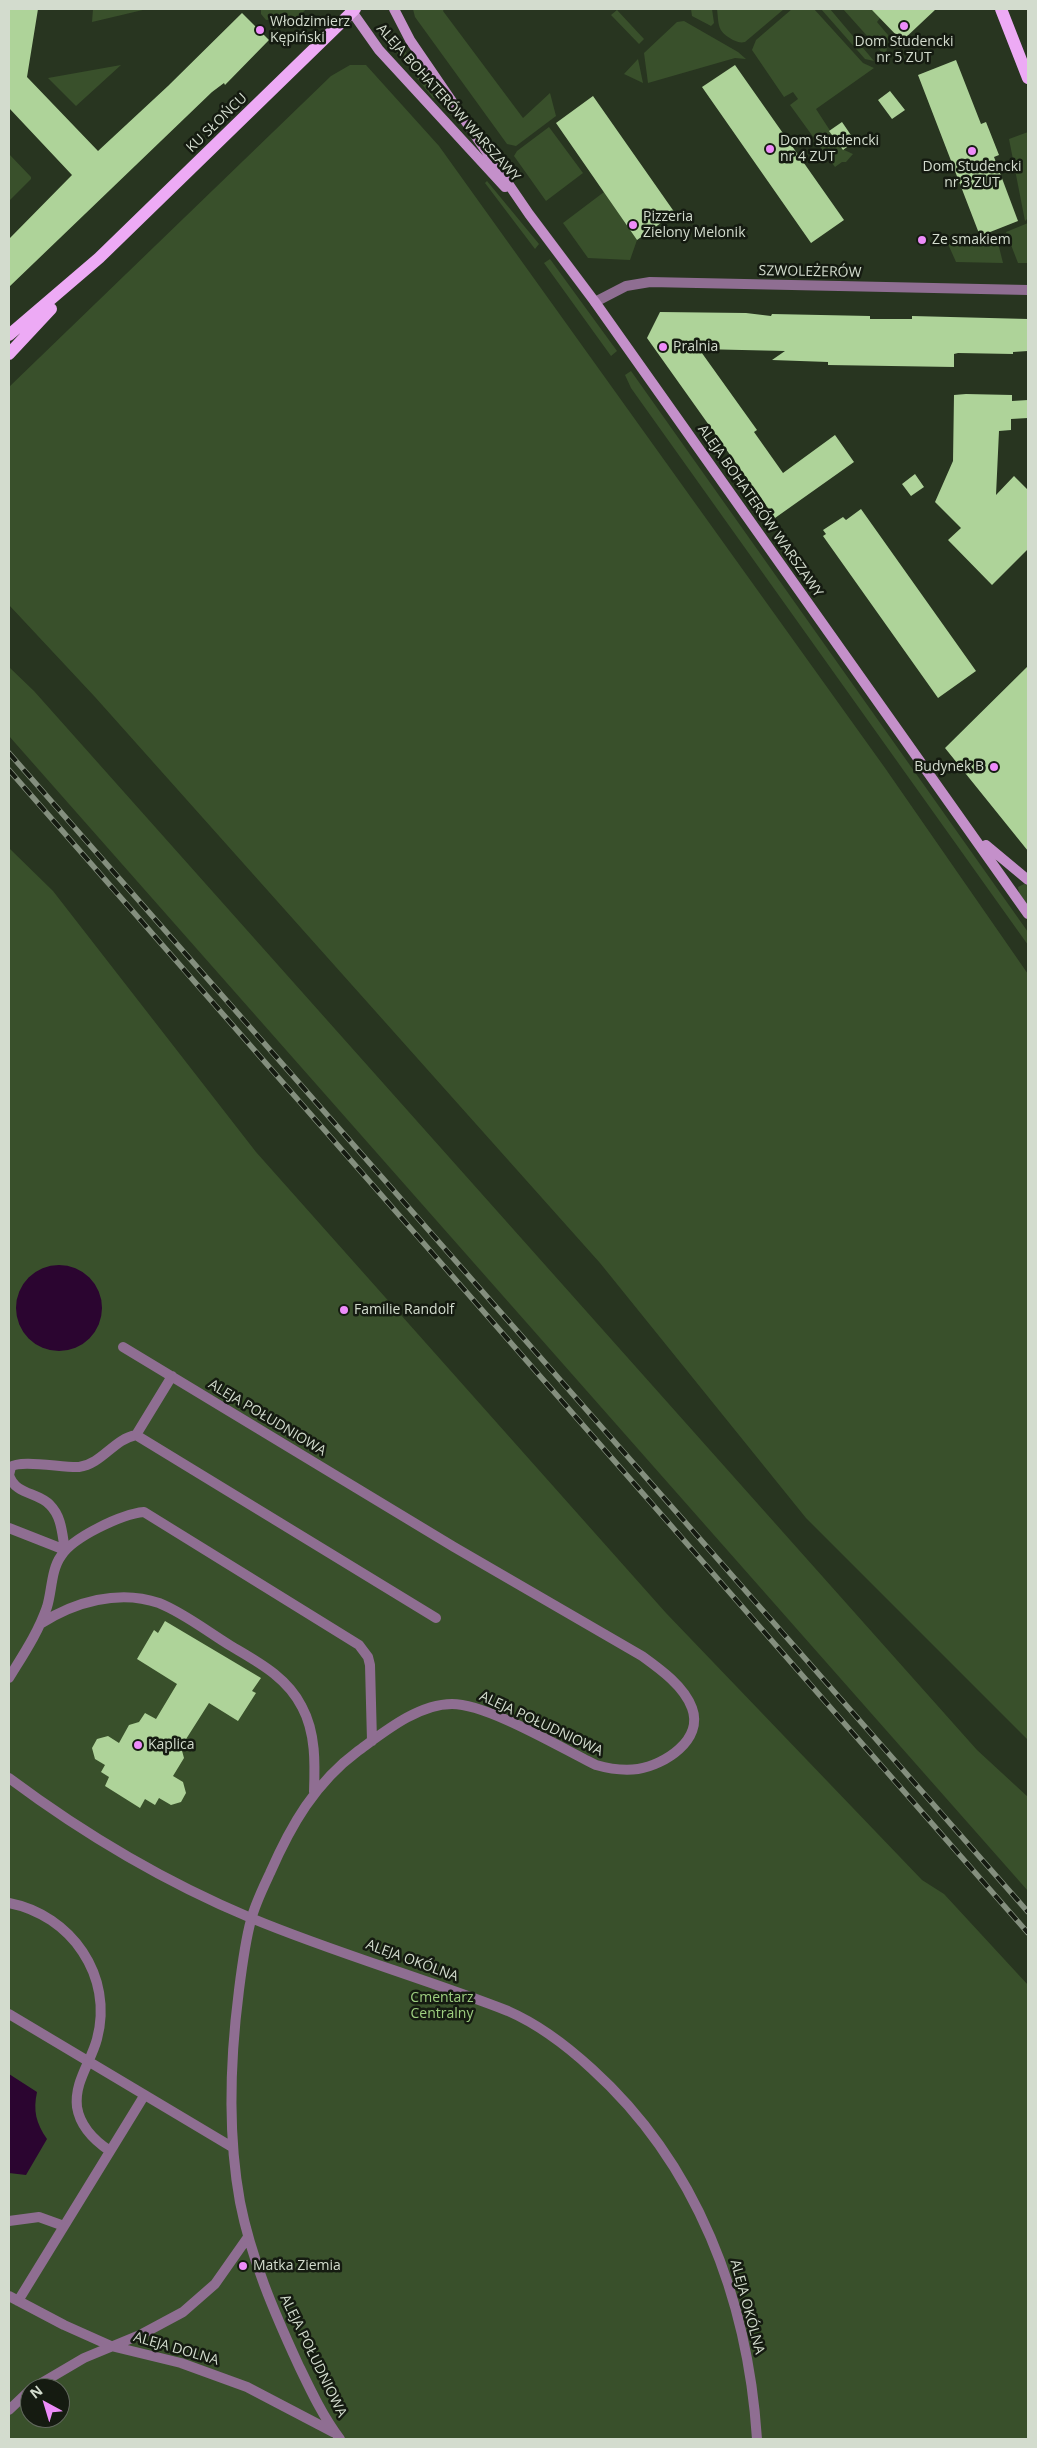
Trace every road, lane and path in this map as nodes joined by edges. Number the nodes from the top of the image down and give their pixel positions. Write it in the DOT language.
graph roads {
  1 [pos="394,9"];
  2 [pos="1001,9"];
  3 [pos="353,10"];
  4 [pos="1028,78"];
  5 [pos="529,214"];
  6 [pos="99,258"];
  7 [pos="1028,290"];
  8 [pos="595,302"];
  9 [pos="9,335"];
  10 [pos="9,354"];
  11 [pos="966,824"];
  12 [pos="1028,880"];
  13 [pos="1028,914"];
  14 [pos="123,1348"];
  15 [pos="172,1376"];
  16 [pos="136,1435"];
  17 [pos="9,1528"];
  18 [pos="65,1550"];
  19 [pos="436,1618"];
  20 [pos="40,1624"];
  21 [pos="9,1678"];
  22 [pos="372,1741"];
  23 [pos="9,1778"];
  24 [pos="314,1792"];
  25 [pos="9,1903"];
  26 [pos="251,1918"];
  27 [pos="9,2014"];
  28 [pos="88,2062"];
  29 [pos="144,2096"];
  30 [pos="232,2147"];
  31 [pos="110,2151"];
  32 [pos="9,2221"];
  33 [pos="64,2226"];
  34 [pos="248,2237"];
  35 [pos="13,2298"];
  36 [pos="111,2346"];
  37 [pos="48,2378"];
  38 [pos="20,2400"];
  39 [pos="9,2410"];
  40 [pos="337,2436"];
  41 [pos="757,2439"];
  1 -- 5 [label="street, ALEJA BOHATERÓW WARSZAWY"];
  2 -- 4 [label="main road"];
  3 -- 5 [label="street, ALEJA BOHATERÓW WARSZAWY"];
  3 -- 6 [label="main road, KU SŁOŃCU"];
  5 -- 8 [label="street, ALEJA BOHATERÓW WARSZAWY"];
  6 -- 9 [label="main road, KU SŁOŃCU"];
  6 -- 10 [label="main road, KU SŁOŃCU"];
  7 -- 8 [label="street, SZWOLEŻERÓW"];
  8 -- 11 [label="street, ALEJA BOHATERÓW WARSZAWY"];
  11 -- 12 [label="street, ALEJA BOHATERÓW WARSZAWY"];
  11 -- 13 [label="street, ALEJA BOHATERÓW WARSZAWY"];
  14 -- 15 [label="street, ALEJA POŁUDNIOWA"];
  15 -- 16 [label="street"];
  15 -- 22 [label="street, ALEJA POŁUDNIOWA"];
  16 -- 18 [label="street"];
  16 -- 19 [label="street"];
  17 -- 18 [label="street"];
  18 -- 20 [label="street"];
  18 -- 22 [label="street"];
  20 -- 21 [label="street"];
  20 -- 24 [label="street"];
  22 -- 24 [label="street, ALEJA POŁUDNIOWA"];
  23 -- 26 [label="street, ALEJA OKÓLNA"];
  24 -- 26 [label="street, ALEJA POŁUDNIOWA"];
  25 -- 28 [label="street"];
  26 -- 30 [label="street, ALEJA POŁUDNIOWA"];
  26 -- 41 [label="street, ALEJA OKÓLNA"];
  27 -- 28 [label="street"];
  28 -- 29 [label="street"];
  28 -- 31 [label="street"];
  29 -- 30 [label="street"];
  29 -- 31 [label="street"];
  30 -- 34 [label="street, ALEJA POŁUDNIOWA"];
  31 -- 33 [label="street"];
  32 -- 33 [label="street"];
  33 -- 35 [label="street"];
  34 -- 36 [label="street"];
  34 -- 40 [label="street, ALEJA POŁUDNIOWA"];
  35 -- 36 [label="street, ALEJA DOLNA"];
  36 -- 37 [label="street"];
  36 -- 40 [label="street, ALEJA DOLNA"];
  38 -- 39 [label="street"];
}
